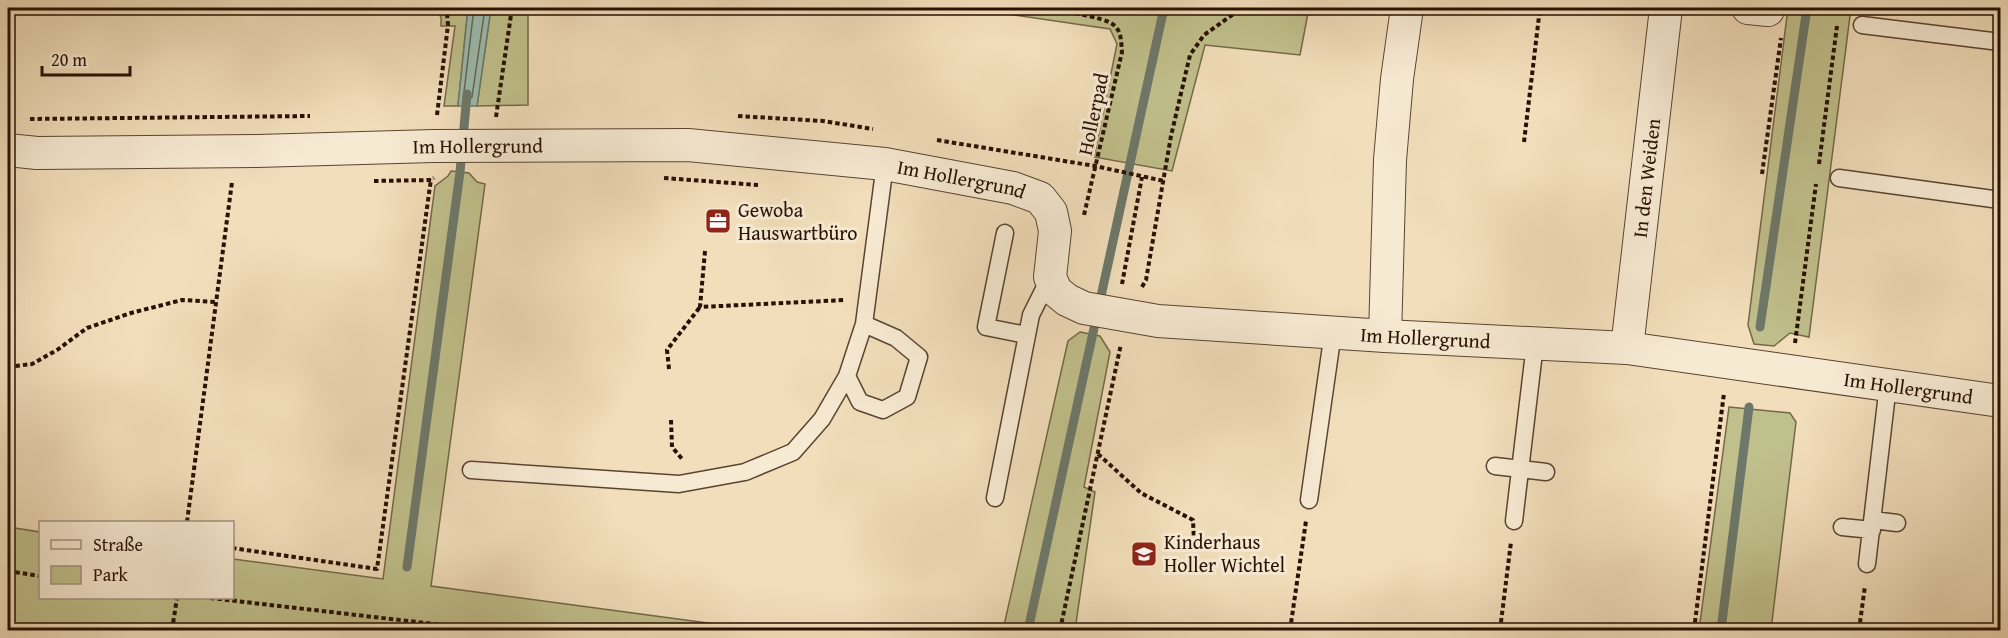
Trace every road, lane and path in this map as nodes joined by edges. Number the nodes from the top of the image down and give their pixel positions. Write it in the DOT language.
graph roads {
  1 [pos="442,8"];
  2 [pos="512,8"];
  3 [pos="1038,8"];
  4 [pos="1242,8"];
  5 [pos="1407,8"];
  6 [pos="1540,8"];
  7 [pos="1666,8"];
  8 [pos="1758,9"];
  9 [pos="1838,19"];
  10 [pos="1862,25"];
  11 [pos="2001,42"];
  12 [pos="496,112"];
  13 [pos="430,114"];
  14 [pos="319,116"];
  15 [pos="27,119"];
  16 [pos="439,136"];
  17 [pos="1524,142"];
  18 [pos="8,150"];
  19 [pos="234,151"];
  20 [pos="1019,153"];
  21 [pos="885,164"];
  22 [pos="1095,166"];
  23 [pos="1818,172"];
  24 [pos="1762,174"];
  25 [pos="1141,176"];
  26 [pos="657,178"];
  27 [pos="1839,178"];
  28 [pos="1164,181"];
  29 [pos="1816,184"];
  30 [pos="763,186"];
  31 [pos="2001,200"];
  32 [pos="1005,233"];
  33 [pos="705,251"];
  34 [pos="1050,277"];
  35 [pos="1122,280"];
  36 [pos="867,301"];
  37 [pos="216,302"];
  38 [pos="700,307"];
  39 [pos="1107,313"];
  40 [pos="864,324"];
  41 [pos="1333,332"];
  42 [pos="1026,335"];
  43 [pos="1384,336"];
  44 [pos="1535,344"];
  45 [pos="1627,348"];
  46 [pos="1728,363"];
  47 [pos="8,366"];
  48 [pos="669,369"];
  49 [pos="1791,371"];
  50 [pos="847,375"];
  51 [pos="1888,385"];
  52 [pos="2001,400"];
  53 [pos="670,420"];
  54 [pos="1098,454"];
  55 [pos="1495,466"];
  56 [pos="1520,469"];
  57 [pos="471,470"];
  58 [pos="1546,472"];
  59 [pos="693,481"];
  60 [pos="995,498"];
  61 [pos="1309,500"];
  62 [pos="187,521"];
  63 [pos="1514,521"];
  64 [pos="1897,523"];
  65 [pos="1872,525"];
  66 [pos="1842,526"];
  67 [pos="1194,541"];
  68 [pos="234,548"];
  69 [pos="1867,564"];
  70 [pos="8,571"];
  71 [pos="39,576"];
  72 [pos="177,599"];
  73 [pos="227,599"];
  74 [pos="172,630"];
  75 [pos="486,630"];
  76 [pos="1060,630"];
  77 [pos="1290,630"];
  78 [pos="1500,630"];
  79 [pos="1694,630"];
  80 [pos="1859,630"];
  1 -- 16 [label="path"];
  2 -- 12 [label="path"];
  3 -- 22 [label="path, Hollerpad"];
  4 -- 28 [label="path"];
  5 -- 43 [label="street"];
  6 -- 17 [label="path"];
  7 -- 45 [label="street, In den Weiden"];
  8 -- 24 [label="path"];
  9 -- 23 [label="path"];
  10 -- 11 [label="lane"];
  13 -- 16 [label="path"];
  14 -- 15 [label="path"];
  16 -- 19 [label="street, Im Hollergrund"];
  16 -- 21 [label="street, Im Hollergrund"];
  16 -- 68 [label="path"];
  18 -- 19 [label="street, Im Hollergrund"];
  19 -- 37 [label="path"];
  20 -- 22 [label="path"];
  21 -- 34 [label="street, Im Hollergrund"];
  21 -- 36 [label="lane"];
  22 -- 25 [label="path, Hollerpad"];
  25 -- 28 [label="path, Hollerpad"];
  25 -- 35 [label="path"];
  26 -- 30 [label="path"];
  27 -- 31 [label="lane"];
  28 -- 39 [label="path"];
  29 -- 49 [label="path"];
  32 -- 42 [label="lane"];
  33 -- 38 [label="path"];
  34 -- 39 [label="street, Im Hollergrund"];
  34 -- 42 [label="lane"];
  36 -- 38 [label="path"];
  36 -- 40 [label="lane"];
  37 -- 47 [label="path"];
  37 -- 62 [label="path"];
  38 -- 48 [label="path"];
  39 -- 41 [label="street, Im Hollergrund"];
  39 -- 54 [label="path"];
  40 -- 50 [label="lane"];
  40 -- 50 [label="lane"];
  41 -- 43 [label="street, Im Hollergrund"];
  41 -- 61 [label="lane"];
  42 -- 60 [label="lane"];
  43 -- 44 [label="street, Im Hollergrund"];
  44 -- 45 [label="street, Im Hollergrund"];
  44 -- 56 [label="lane"];
  45 -- 46 [label="street, Im Hollergrund"];
  46 -- 49 [label="street, Im Hollergrund"];
  46 -- 79 [label="path"];
  49 -- 51 [label="street, Im Hollergrund"];
  50 -- 59 [label="lane"];
  51 -- 52 [label="street, Im Hollergrund"];
  51 -- 65 [label="lane"];
  53 -- 59 [label="path"];
  54 -- 67 [label="path"];
  54 -- 76 [label="path"];
  55 -- 56 [label="lane"];
  56 -- 58 [label="lane"];
  56 -- 63 [label="lane"];
  57 -- 59 [label="lane"];
  61 -- 77 [label="path"];
  63 -- 78 [label="path"];
  64 -- 65 [label="lane"];
  65 -- 66 [label="lane"];
  65 -- 69 [label="lane"];
  69 -- 80 [label="path"];
  70 -- 71 [label="path"];
  72 -- 74 [label="path"];
  73 -- 75 [label="path"];
}
